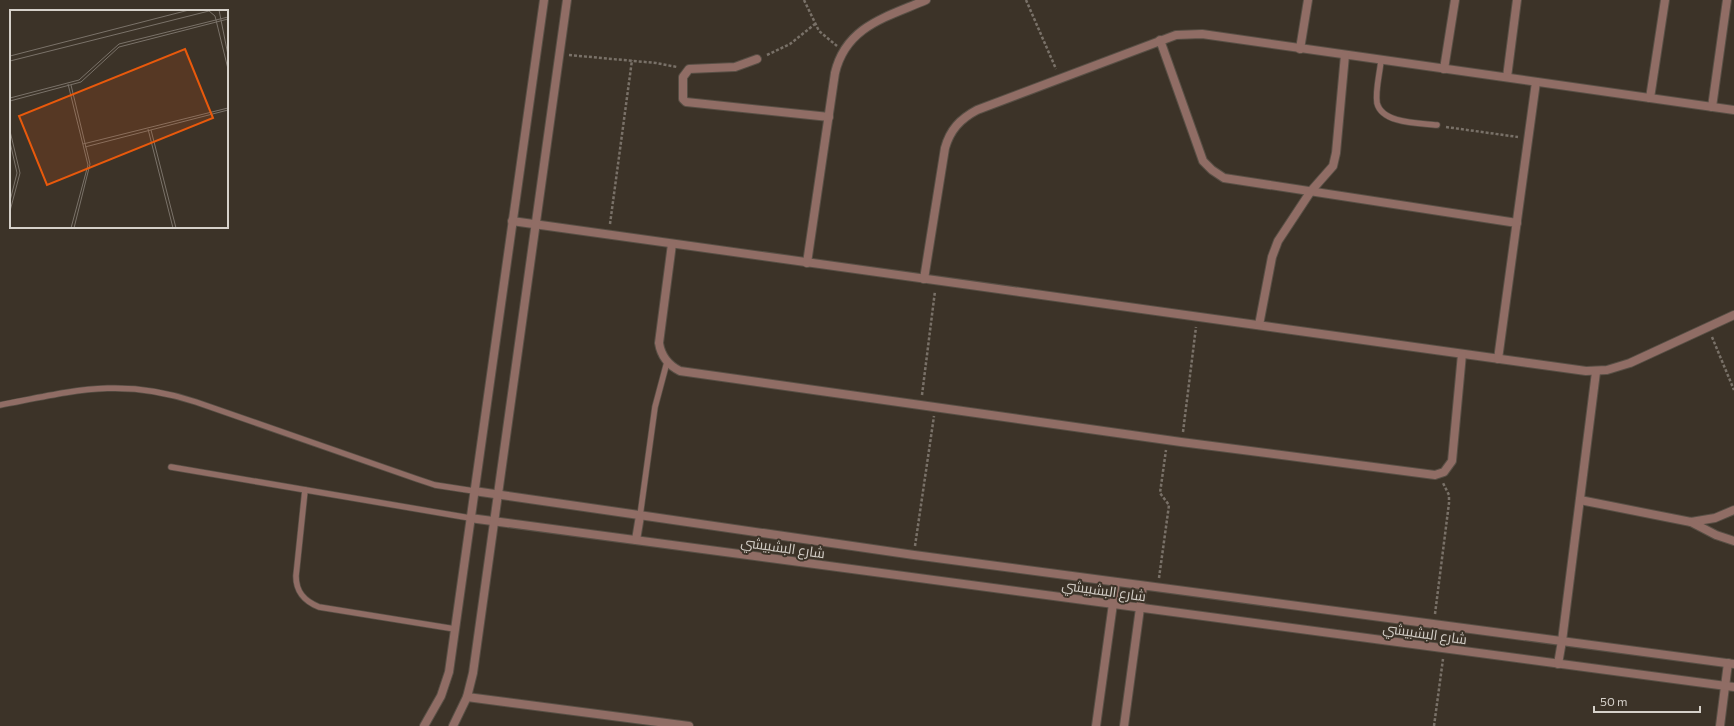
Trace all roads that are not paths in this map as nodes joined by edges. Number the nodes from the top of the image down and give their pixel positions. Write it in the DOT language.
graph roads {
  1 [pos="544,0"];
  2 [pos="567,0"];
  3 [pos="926,0"];
  4 [pos="1308,0"];
  5 [pos="1455,0"];
  6 [pos="1517,0"];
  7 [pos="1665,0"];
  8 [pos="1727,0"];
  9 [pos="1160,40"];
  10 [pos="1300,49"];
  11 [pos="1345,55"];
  12 [pos="756,59"];
  13 [pos="1381,60"];
  14 [pos="1444,69"];
  15 [pos="1507,78"];
  16 [pos="1536,82"];
  17 [pos="1650,98"];
  18 [pos="1712,107"];
  19 [pos="1734,110"];
  20 [pos="829,117"];
  21 [pos="1437,126"];
  22 [pos="1311,191"];
  23 [pos="512,221"];
  24 [pos="1517,223"];
  25 [pos="534,224"];
  26 [pos="672,244"];
  27 [pos="807,262"];
  28 [pos="924,279"];
  29 [pos="1734,315"];
  30 [pos="1259,325"];
  31 [pos="1462,354"];
  32 [pos="1498,359"];
  33 [pos="667,362"];
  34 [pos="1596,372"];
  35 [pos="0,405"];
  36 [pos="171,467"];
  37 [pos="305,490"];
  38 [pos="474,491"];
  39 [pos="498,495"];
  40 [pos="1580,500"];
  41 [pos="1734,510"];
  42 [pos="640,516"];
  43 [pos="470,518"];
  44 [pos="494,521"];
  45 [pos="1690,522"];
  46 [pos="636,540"];
  47 [pos="1734,541"];
  48 [pos="1116,582"];
  49 [pos="1143,586"];
  50 [pos="1113,604"];
  51 [pos="1140,608"];
  52 [pos="455,629"];
  53 [pos="1562,641"];
  54 [pos="1558,664"];
  55 [pos="1731,664"];
  56 [pos="1725,686"];
  57 [pos="1734,687"];
  58 [pos="467,697"];
  59 [pos="424,726"];
  60 [pos="453,726"];
  61 [pos="689,726"];
  62 [pos="1096,726"];
  63 [pos="1124,726"];
  64 [pos="1720,726"];
  1 -- 23 [label="street"];
  2 -- 25 [label="street"];
  3 -- 20 [label="street"];
  4 -- 10 [label="street"];
  5 -- 14 [label="street"];
  6 -- 15 [label="street"];
  7 -- 17 [label="street"];
  8 -- 18 [label="street"];
  9 -- 10 [label="street"];
  9 -- 22 [label="street"];
  9 -- 28 [label="street"];
  10 -- 11 [label="street"];
  11 -- 13 [label="street"];
  11 -- 22 [label="street"];
  12 -- 20 [label="street"];
  13 -- 14 [label="street"];
  13 -- 21 [label="lane"];
  14 -- 15 [label="street"];
  15 -- 16 [label="street"];
  16 -- 17 [label="street"];
  16 -- 24 [label="street"];
  17 -- 18 [label="street"];
  18 -- 19 [label="street"];
  20 -- 27 [label="street"];
  22 -- 24 [label="street"];
  22 -- 30 [label="street"];
  23 -- 25 [label="street"];
  23 -- 38 [label="street"];
  24 -- 32 [label="street"];
  25 -- 26 [label="street"];
  25 -- 39 [label="street"];
  26 -- 27 [label="street"];
  26 -- 33 [label="street"];
  27 -- 28 [label="street"];
  28 -- 30 [label="street"];
  29 -- 34 [label="street"];
  30 -- 31 [label="street"];
  31 -- 32 [label="street"];
  31 -- 33 [label="street"];
  32 -- 34 [label="street"];
  33 -- 42 [label="lane"];
  34 -- 40 [label="street"];
  35 -- 38 [label="lane"];
  36 -- 37 [label="lane"];
  37 -- 43 [label="lane"];
  37 -- 52 [label="lane"];
  38 -- 39 [label="street, شارع البشبيشي"];
  38 -- 43 [label="street"];
  39 -- 42 [label="street, شارع البشبيشي"];
  39 -- 44 [label="street"];
  40 -- 45 [label="street"];
  40 -- 53 [label="street"];
  41 -- 45 [label="street"];
  42 -- 46 [label="street"];
  42 -- 48 [label="street, شارع البشبيشي"];
  43 -- 44 [label="street, شارع البشبيشي"];
  43 -- 52 [label="street"];
  44 -- 46 [label="street, شارع البشبيشي"];
  44 -- 58 [label="street"];
  45 -- 47 [label="street"];
  46 -- 50 [label="street, شارع البشبيشي"];
  48 -- 49 [label="street, شارع البشبيشي"];
  48 -- 50 [label="street"];
  49 -- 51 [label="street"];
  49 -- 53 [label="street, شارع البشبيشي"];
  50 -- 51 [label="street, شارع البشبيشي"];
  50 -- 62 [label="street"];
  51 -- 54 [label="street, شارع البشبيشي"];
  51 -- 63 [label="street"];
  52 -- 59 [label="street"];
  53 -- 54 [label="street"];
  53 -- 55 [label="street, شارع البشبيشي"];
  54 -- 56 [label="street, شارع البشبيشي"];
  55 -- 56 [label="street"];
  56 -- 57 [label="street, شارع البشبيشي"];
  56 -- 64 [label="street"];
  58 -- 60 [label="street"];
  58 -- 61 [label="street"];
}
